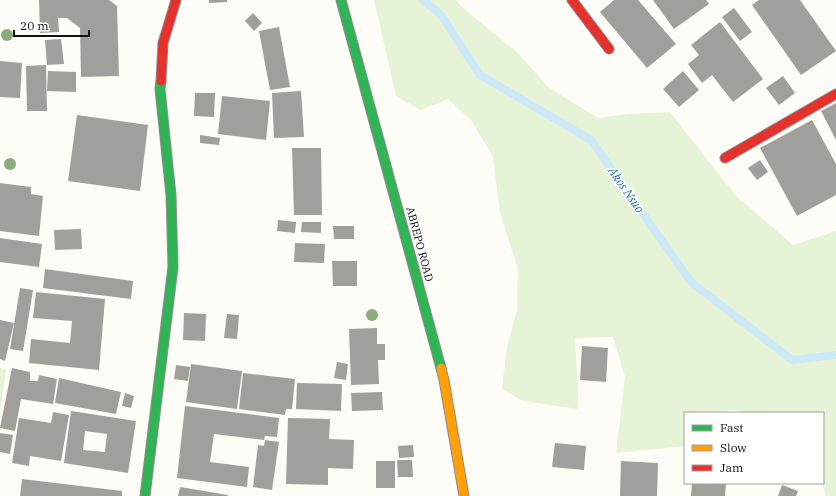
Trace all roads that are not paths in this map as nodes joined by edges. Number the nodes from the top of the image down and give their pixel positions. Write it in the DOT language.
graph roads {
  1 [pos="176,0"];
  2 [pos="341,0"];
  3 [pos="572,0"];
  4 [pos="609,49"];
  5 [pos="836,94"];
  6 [pos="725,158"];
  7 [pos="145,496"];
  8 [pos="464,496"];
  1 -- 7 [label="street"];
  2 -- 8 [label="street, ABREPO ROAD"];
  3 -- 4 [label="street"];
  5 -- 6 [label="street"];
}
